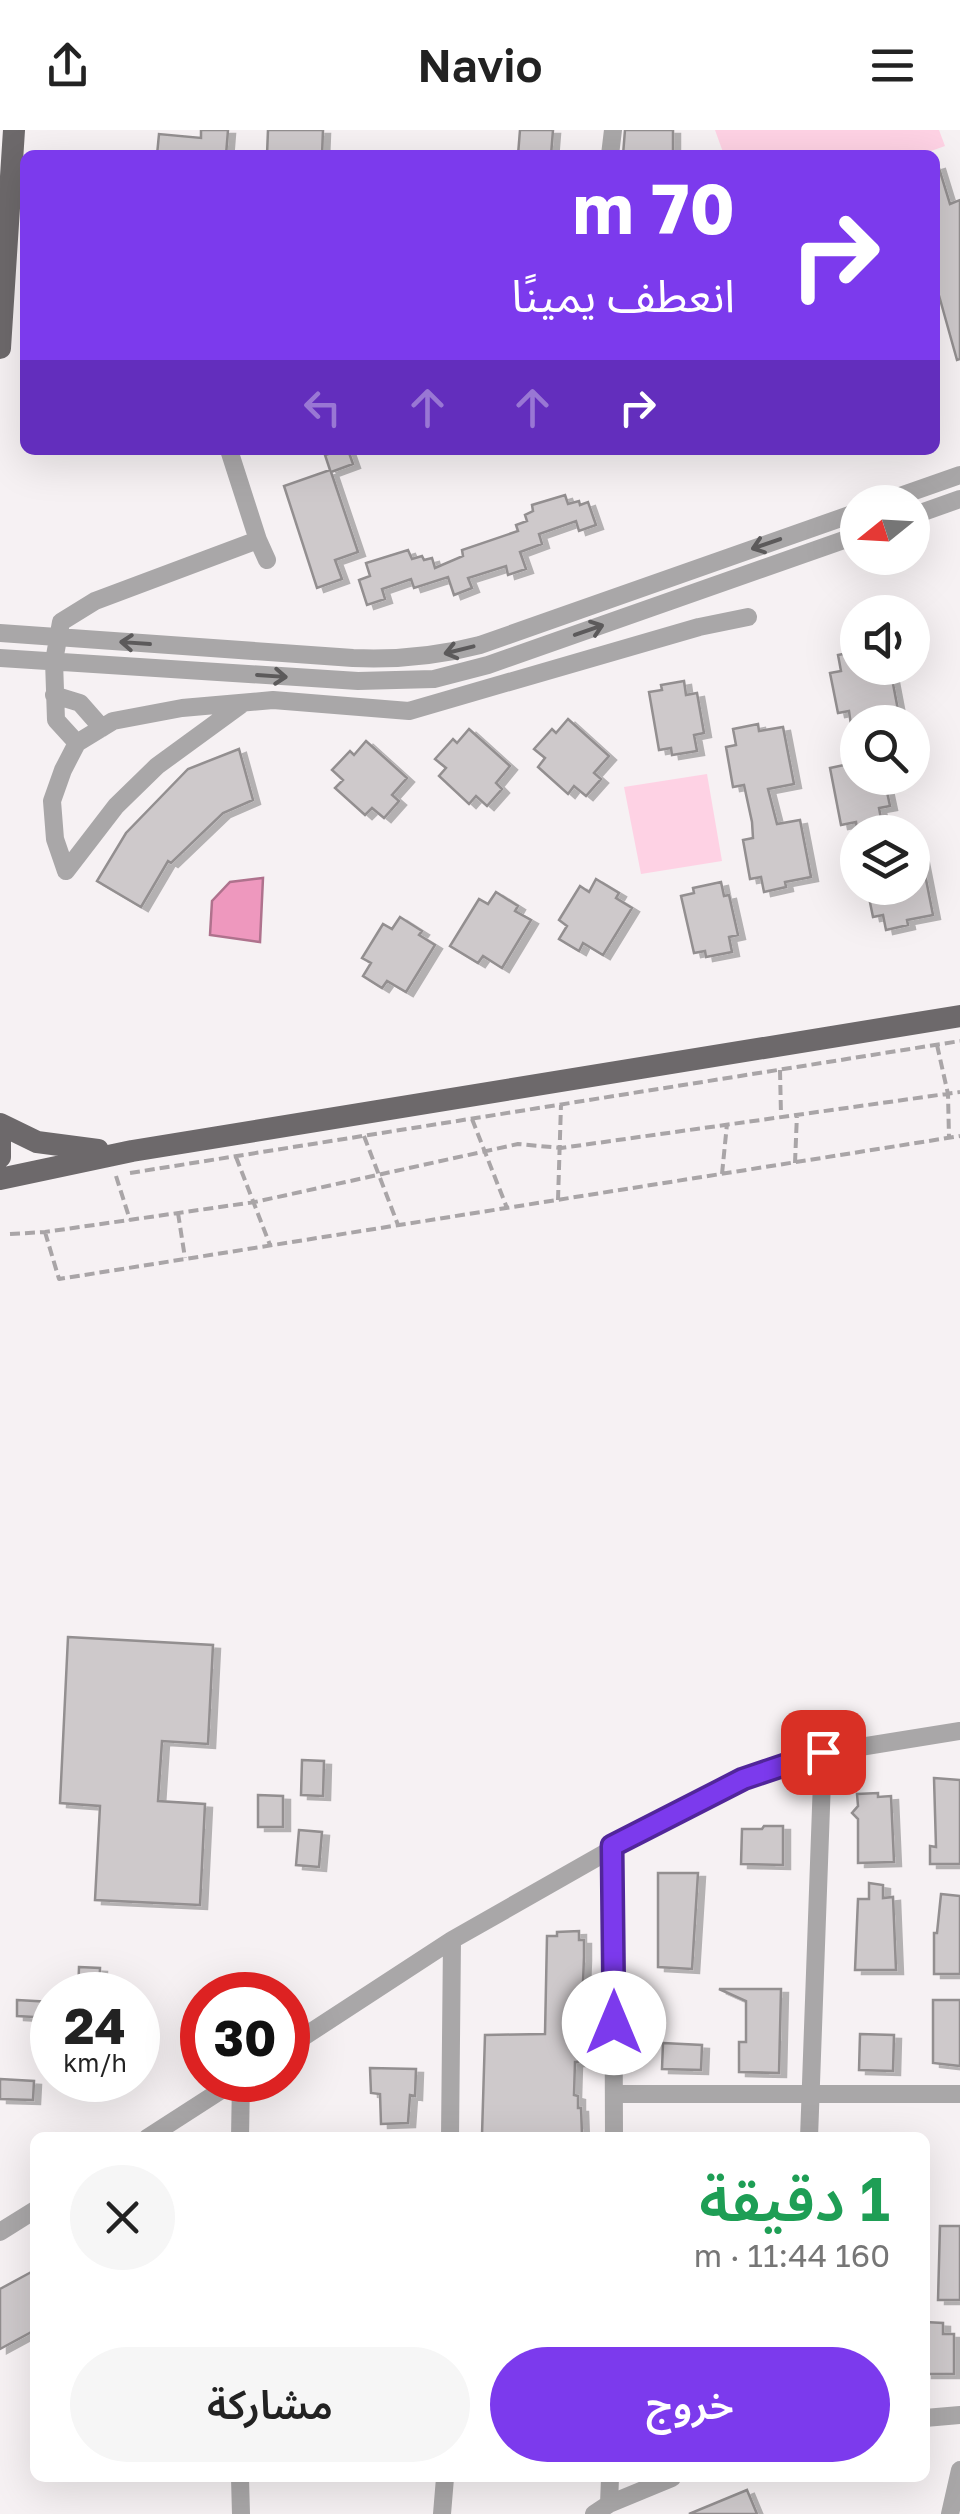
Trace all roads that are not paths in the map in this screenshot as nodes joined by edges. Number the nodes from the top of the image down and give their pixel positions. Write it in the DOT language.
graph roads {
  1 [pos="14,130"];
  2 [pos="1,308"];
  3 [pos="0,348"];
  4 [pos="232,455"];
  5 [pos="960,476"];
  6 [pos="930,486"];
  7 [pos="960,499"];
  8 [pos="930,510"];
  9 [pos="840,518"];
  10 [pos="258,540"];
  11 [pos="840,541"];
  12 [pos="267,560"];
  13 [pos="748,618"];
  14 [pos="0,633"];
  15 [pos="56,637"];
  16 [pos="0,658"];
  17 [pos="54,662"];
  18 [pos="54,695"];
  19 [pos="245,702"];
  20 [pos="102,728"];
  21 [pos="77,744"];
  22 [pos="960,1016"];
  23 [pos="0,1124"];
  24 [pos="0,1136"];
  25 [pos="132,1150"];
  26 [pos="0,1157"];
  27 [pos="0,1179"];
  28 [pos="960,1731"];
  29 [pos="823,1752"];
  30 [pos="612,1846"];
  31 [pos="452,1940"];
  32 [pos="310,2033"];
  33 [pos="615,2094"];
  34 [pos="960,2094"];
  35 [pos="810,2096"];
  36 [pos="204,2102"];
  37 [pos="239,2102"];
  38 [pos="157,2132"];
  39 [pos="240,2132"];
  40 [pos="450,2132"];
  41 [pos="614,2132"];
  42 [pos="809,2132"];
  43 [pos="30,2213"];
  44 [pos="0,2232"];
  45 [pos="960,2415"];
  46 [pos="930,2418"];
  47 [pos="960,2470"];
  48 [pos="240,2482"];
  49 [pos="445,2482"];
  50 [pos="609,2482"];
  51 [pos="663,2482"];
  52 [pos="602,2509"];
  53 [pos="240,2514"];
  54 [pos="442,2514"];
  55 [pos="950,2514"];
  1 -- 2 [label="main road"];
  2 -- 3 [label="main road"];
  4 -- 10 [label="street"];
  5 -- 6 [label="street"];
  7 -- 8 [label="street"];
  9 -- 15 [label="street, one-way"];
  10 -- 12 [label="street"];
  10 -- 15 [label="street"];
  17 -- 11 [label="street, one-way"];
  13 -- 19 [label="street"];
  14 -- 15 [label="street"];
  15 -- 17 [label="street"];
  16 -- 17 [label="street"];
  17 -- 18 [label="street"];
  18 -- 20 [label="street"];
  18 -- 21 [label="street"];
  19 -- 20 [label="street"];
  19 -- 21 [label="street"];
  20 -- 21 [label="street"];
  22 -- 25 [label="main road"];
  23 -- 25 [label="main road"];
  24 -- 26 [label="main road"];
  25 -- 27 [label="main road"];
  28 -- 29 [label="street"];
  29 -- 30 [label="street"];
  29 -- 35 [label="street"];
  30 -- 31 [label="street"];
  30 -- 33 [label="street"];
  31 -- 32 [label="street"];
  31 -- 40 [label="street"];
  33 -- 35 [label="street"];
  33 -- 41 [label="street"];
  34 -- 35 [label="street"];
  35 -- 42 [label="street"];
  36 -- 38 [label="street"];
  37 -- 39 [label="street"];
  43 -- 44 [label="street"];
  45 -- 46 [label="street"];
  47 -- 55 [label="street"];
  48 -- 53 [label="street"];
  49 -- 54 [label="street"];
  50 -- 52 [label="street"];
  51 -- 52 [label="street"];
}
